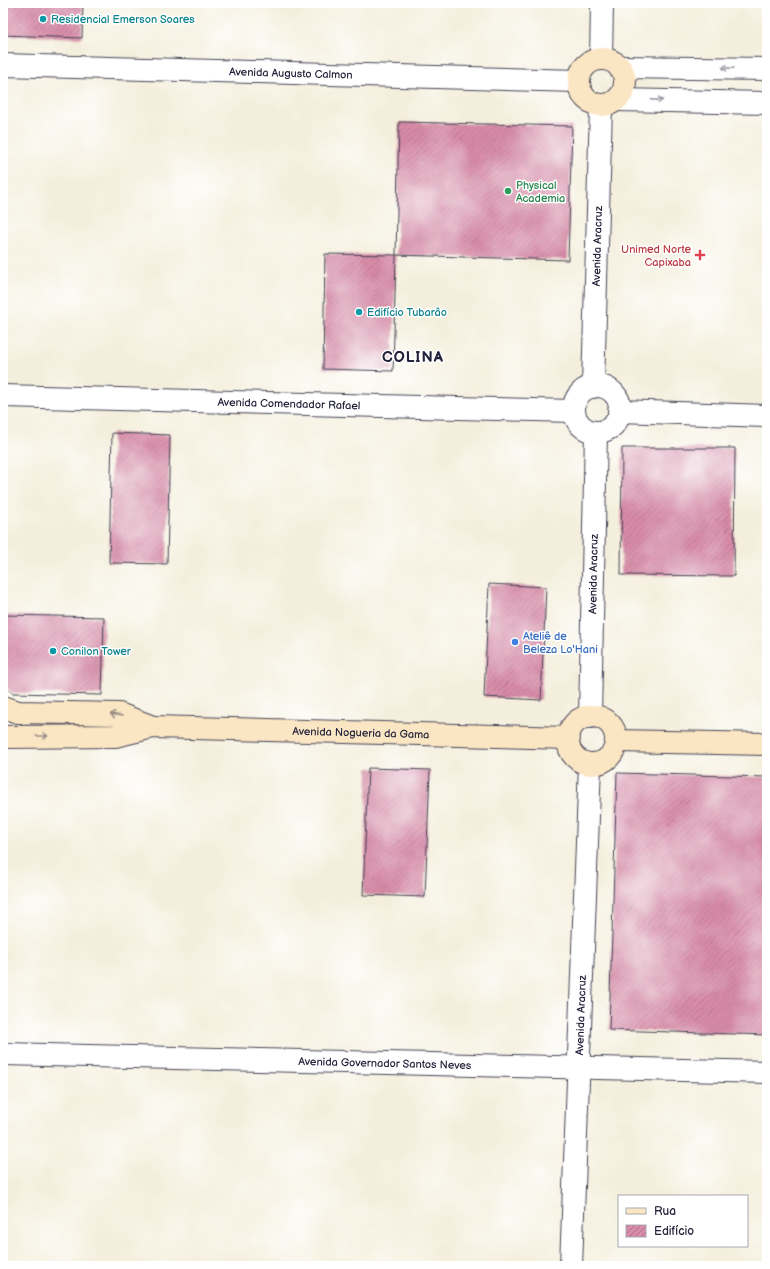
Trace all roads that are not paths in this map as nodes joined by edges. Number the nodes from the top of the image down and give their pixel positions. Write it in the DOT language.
graph roads {
  1 [pos="602,3"];
  2 [pos="610,63"];
  3 [pos="3,65"];
  4 [pos="767,69"];
  5 [pos="579,81"];
  6 [pos="767,102"];
  7 [pos="609,103"];
  8 [pos="593,387"];
  9 [pos="3,396"];
  10 [pos="574,411"];
  11 [pos="619,411"];
  12 [pos="767,416"];
  13 [pos="596,432"];
  14 [pos="3,707"];
  15 [pos="590,717"];
  16 [pos="153,727"];
  17 [pos="3,737"];
  18 [pos="569,738"];
  19 [pos="616,740"];
  20 [pos="767,744"];
  21 [pos="590,764"];
  22 [pos="3,1054"];
  23 [pos="578,1067"];
  24 [pos="767,1072"];
  25 [pos="571,1266"];
  1 -- 2 [label="street"];
  4 -- 2 [label="street, one-way"];
  2 -- 5 [label="main road"];
  2 -- 7 [label="main road"];
  3 -- 5 [label="street, Avenida Augusto Calmon"];
  5 -- 7 [label="main road"];
  7 -- 6 [label="street, one-way"];
  7 -- 8 [label="street, Avenida Aracruz"];
  8 -- 10 [label="street"];
  8 -- 11 [label="street"];
  9 -- 10 [label="street, Avenida Comendador Rafael"];
  10 -- 13 [label="street"];
  11 -- 12 [label="street"];
  11 -- 13 [label="street"];
  13 -- 15 [label="street, Avenida Aracruz"];
  16 -- 14 [label="main road, Avenida Nogueria da Gama, one-way"];
  15 -- 18 [label="main road"];
  15 -- 19 [label="main road"];
  17 -- 16 [label="main road, Avenida Nogueria da Gama, one-way"];
  16 -- 18 [label="main road, Avenida Nogueria da Gama"];
  18 -- 21 [label="main road"];
  19 -- 20 [label="main road"];
  19 -- 21 [label="main road"];
  21 -- 23 [label="street, Avenida Aracruz"];
  22 -- 23 [label="street, Avenida Governador Santos Neves"];
  23 -- 24 [label="street, Avenida Governador Santos Neves"];
  23 -- 25 [label="street, Avenida Aracruz"];
}
